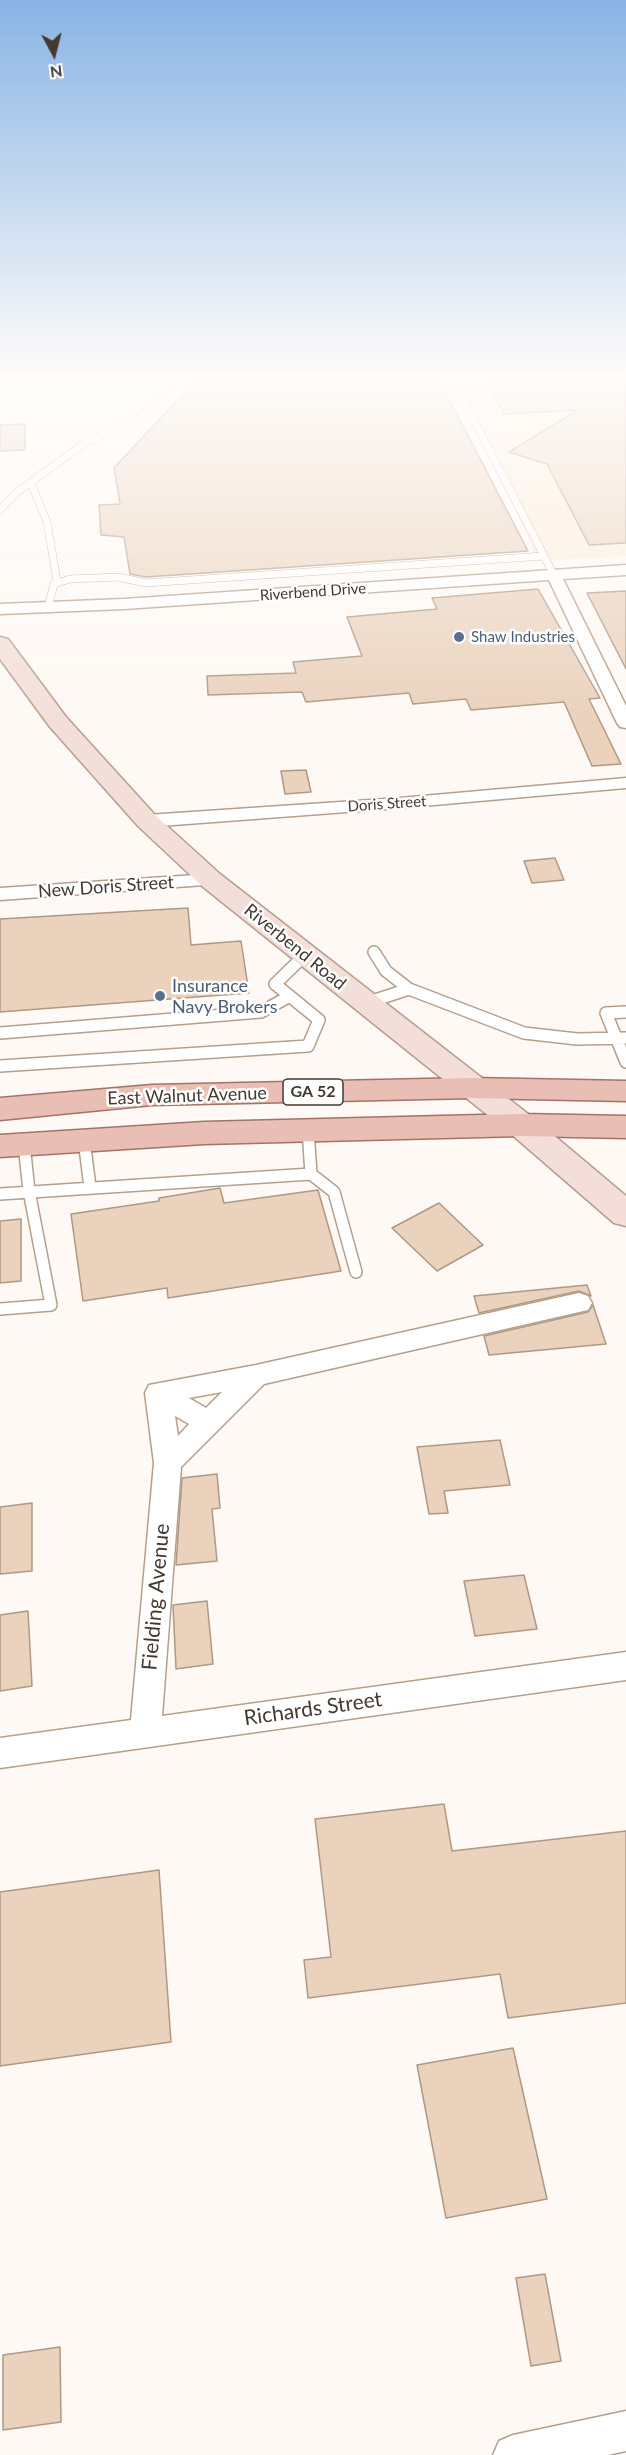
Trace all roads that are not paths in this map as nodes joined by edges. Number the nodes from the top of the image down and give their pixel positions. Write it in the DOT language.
graph roads {
  1 [pos="20,493"];
  2 [pos="35,493"];
  3 [pos="511,493"];
  4 [pos="0,510"];
  5 [pos="544,556"];
  6 [pos="626,570"];
  7 [pos="554,574"];
  8 [pos="57,581"];
  9 [pos="146,583"];
  10 [pos="150,603"];
  11 [pos="48,608"];
  12 [pos="0,609"];
  13 [pos="0,644"];
  14 [pos="625,720"];
  15 [pos="626,783"];
  16 [pos="147,821"];
  17 [pos="212,880"];
  18 [pos="0,894"];
  19 [pos="374,952"];
  20 [pos="305,955"];
  21 [pos="409,989"];
  22 [pos="290,996"];
  23 [pos="365,1004"];
  24 [pos="626,1012"];
  25 [pos="0,1033"];
  26 [pos="621,1038"];
  27 [pos="626,1062"];
  28 [pos="0,1066"];
  29 [pos="472,1088"];
  30 [pos="626,1091"];
  31 [pos="0,1109"];
  32 [pos="521,1125"];
  33 [pos="626,1127"];
  34 [pos="308,1130"];
  35 [pos="84,1140"];
  36 [pos="12,1145"];
  37 [pos="311,1174"];
  38 [pos="90,1187"];
  39 [pos="29,1191"];
  40 [pos="0,1194"];
  41 [pos="626,1214"];
  42 [pos="356,1272"];
  43 [pos="579,1303"];
  44 [pos="0,1309"];
  45 [pos="256,1375"];
  46 [pos="158,1393"];
  47 [pos="208,1422"];
  48 [pos="168,1463"];
  49 [pos="626,1666"];
  50 [pos="145,1732"];
  51 [pos="0,1754"];
  52 [pos="626,2431"];
  53 [pos="513,2455"];
  1 -- 4 [label="lane"];
  2 -- 8 [label="lane"];
  3 -- 5 [label="lane"];
  5 -- 7 [label="lane"];
  5 -- 9 [label="lane"];
  6 -- 7 [label="street, Riverbend Drive"];
  7 -- 10 [label="street, Riverbend Drive"];
  7 -- 14 [label="street"];
  8 -- 9 [label="lane"];
  8 -- 11 [label="lane"];
  9 -- 10 [label="lane"];
  10 -- 11 [label="street, Riverbend Drive"];
  11 -- 12 [label="street, Riverbend Drive"];
  13 -- 16 [label="street, Riverbend Road"];
  15 -- 16 [label="street, Doris Street"];
  16 -- 17 [label="street, Riverbend Road"];
  17 -- 18 [label="street, New Doris Street"];
  17 -- 20 [label="street, Riverbend Road"];
  19 -- 21 [label="lane"];
  20 -- 22 [label="lane"];
  20 -- 23 [label="street, Riverbend Road"];
  21 -- 23 [label="lane"];
  21 -- 26 [label="lane"];
  22 -- 25 [label="lane"];
  22 -- 28 [label="lane"];
  23 -- 29 [label="street, Riverbend Road"];
  24 -- 26 [label="lane"];
  26 -- 27 [label="lane"];
  29 -- 30 [label="main road, East Walnut Avenue / GA 52"];
  29 -- 31 [label="main road, East Walnut Avenue / GA 52"];
  29 -- 32 [label="street, Riverbend Road"];
  32 -- 33 [label="main road, East Walnut Avenue / GA 52"];
  32 -- 34 [label="main road, East Walnut Avenue / GA 52"];
  32 -- 41 [label="street, Riverbend Road"];
  34 -- 35 [label="main road, East Walnut Avenue / GA 52"];
  34 -- 37 [label="lane"];
  35 -- 36 [label="main road, East Walnut Avenue / GA 52"];
  35 -- 38 [label="lane"];
  36 -- 39 [label="lane"];
  37 -- 38 [label="lane"];
  37 -- 42 [label="lane"];
  38 -- 39 [label="lane"];
  39 -- 40 [label="lane"];
  39 -- 44 [label="lane"];
  43 -- 45 [label="street"];
  45 -- 46 [label="street"];
  45 -- 47 [label="street"];
  46 -- 47 [label="street"];
  46 -- 48 [label="street, Fielding Avenue"];
  47 -- 48 [label="street"];
  48 -- 50 [label="street, Fielding Avenue"];
  49 -- 50 [label="street, Richards Street"];
  50 -- 51 [label="street, Richards Street"];
  52 -- 53 [label="street"];
}
